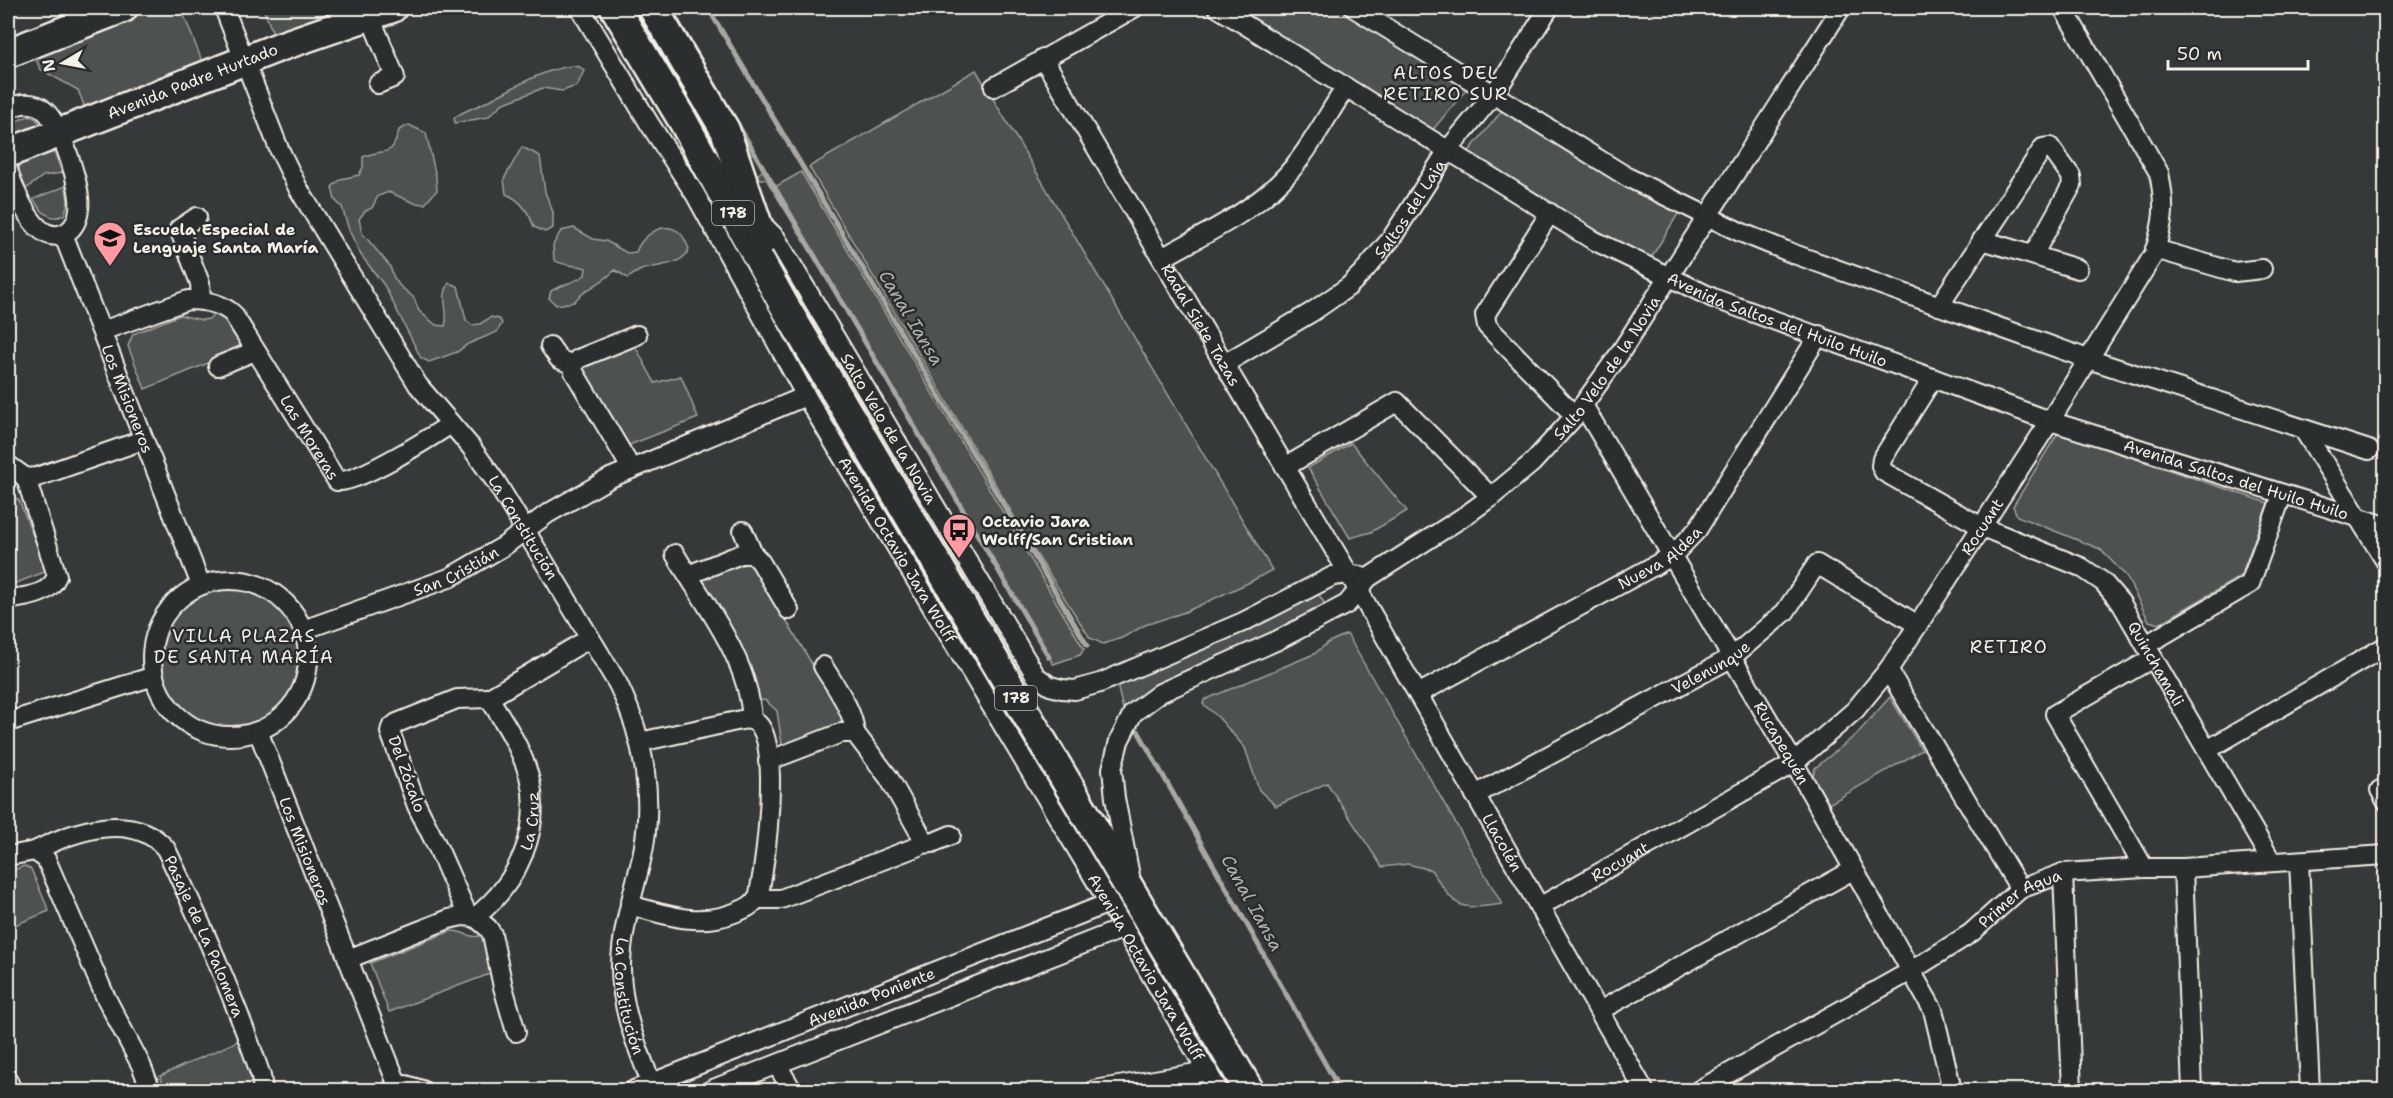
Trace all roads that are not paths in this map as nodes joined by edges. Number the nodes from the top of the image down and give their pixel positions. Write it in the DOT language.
graph roads {
  1 [pos="123,8"];
  2 [pos="224,8"];
  3 [pos="580,8"];
  4 [pos="615,8"];
  5 [pos="653,8"];
  6 [pos="1134,8"];
  7 [pos="1218,8"];
  8 [pos="1354,8"];
  9 [pos="1549,8"];
  10 [pos="2063,8"];
  11 [pos="1834,10"];
  12 [pos="381,11"];
  13 [pos="8,53"];
  14 [pos="1043,58"];
  15 [pos="244,60"];
  16 [pos="378,84"];
  17 [pos="994,87"];
  18 [pos="1346,87"];
  19 [pos="1494,94"];
  20 [pos="9,104"];
  21 [pos="58,133"];
  22 [pos="1448,150"];
  23 [pos="8,153"];
  24 [pos="8,170"];
  25 [pos="1550,213"];
  26 [pos="197,217"];
  27 [pos="1709,217"];
  28 [pos="755,218"];
  29 [pos="63,234"];
  30 [pos="1982,240"];
  31 [pos="2155,249"];
  32 [pos="2033,255"];
  33 [pos="1162,258"];
  34 [pos="2078,269"];
  35 [pos="2262,269"];
  36 [pos="1668,277"];
  37 [pos="201,300"];
  38 [pos="784,305"];
  39 [pos="1939,306"];
  40 [pos="102,332"];
  41 [pos="637,335"];
  42 [pos="1820,335"];
  43 [pos="550,346"];
  44 [pos="255,351"];
  45 [pos="2088,359"];
  46 [pos="1224,364"];
  47 [pos="573,365"];
  48 [pos="218,366"];
  49 [pos="1934,378"];
  50 [pos="806,396"];
  51 [pos="1579,410"];
  52 [pos="2050,421"];
  53 [pos="451,424"];
  54 [pos="2303,429"];
  55 [pos="143,440"];
  56 [pos="2368,450"];
  57 [pos="8,465"];
  58 [pos="1286,467"];
  59 [pos="631,468"];
  60 [pos="26,478"];
  61 [pos="2282,495"];
  62 [pos="1491,497"];
  63 [pos="2357,517"];
  64 [pos="2385,526"];
  65 [pos="1982,527"];
  66 [pos="526,531"];
  67 [pos="743,531"];
  68 [pos="753,554"];
  69 [pos="675,555"];
  70 [pos="1672,556"];
  71 [pos="2385,562"];
  72 [pos="1349,574"];
  73 [pos="688,575"];
  74 [pos="201,585"];
  75 [pos="1362,587"];
  76 [pos="8,600"];
  77 [pos="789,610"];
  78 [pos="1918,625"];
  79 [pos="303,630"];
  80 [pos="590,638"];
  81 [pos="2385,646"];
  82 [pos="2149,651"];
  83 [pos="1731,658"];
  84 [pos="823,666"];
  85 [pos="1888,670"];
  86 [pos="155,680"];
  87 [pos="1418,694"];
  88 [pos="489,698"];
  89 [pos="752,720"];
  90 [pos="8,722"];
  91 [pos="258,731"];
  92 [pos="855,733"];
  93 [pos="640,742"];
  94 [pos="2207,750"];
  95 [pos="768,761"];
  96 [pos="1794,763"];
  97 [pos="2385,787"];
  98 [pos="1475,795"];
  99 [pos="2385,801"];
  100 [pos="951,835"];
  101 [pos="921,844"];
  102 [pos="34,851"];
  103 [pos="2385,855"];
  104 [pos="8,856"];
  105 [pos="2299,861"];
  106 [pos="2272,862"];
  107 [pos="2144,868"];
  108 [pos="2183,868"];
  109 [pos="1853,870"];
  110 [pos="2063,873"];
  111 [pos="2020,889"];
  112 [pos="757,899"];
  113 [pos="1122,901"];
  114 [pos="630,905"];
  115 [pos="1539,906"];
  116 [pos="471,917"];
  117 [pos="1124,928"];
  118 [pos="348,959"];
  119 [pos="1911,971"];
  120 [pos="1599,1011"];
  121 [pos="516,1032"];
  122 [pos="777,1065"];
  123 [pos="1209,1071"];
  124 [pos="8,1081"];
  125 [pos="653,1087"];
  126 [pos="394,1088"];
  127 [pos="12,1090"];
  128 [pos="151,1090"];
  129 [pos="263,1090"];
  130 [pos="422,1090"];
  131 [pos="634,1090"];
  132 [pos="711,1090"];
  133 [pos="792,1090"];
  134 [pos="1095,1090"];
  135 [pos="1218,1090"];
  136 [pos="1249,1090"];
  137 [pos="1644,1090"];
  138 [pos="1699,1090"];
  139 [pos="1952,1090"];
  140 [pos="2072,1090"];
  141 [pos="2192,1090"];
  142 [pos="2310,1090"];
  1 -- 13 [label="main road"];
  2 -- 15 [label="street, La Constitución"];
  3 -- 50 [label="street, Avenida Octavio Jara Wolff"];
  4 -- 38 [label="main road, Avenida Octavio Jara Wolff / 178"];
  5 -- 28 [label="main road, Avenida Octavio Jara Wolff / 178"];
  6 -- 14 [label="street"];
  7 -- 18 [label="street, Avenida Saltos del Huilo Huilo"];
  8 -- 19 [label="street"];
  9 -- 19 [label="street, Saltos del Laja"];
  10 -- 31 [label="street, Rocuant"];
  11 -- 27 [label="street, Salto Velo de la Novia"];
  12 -- 15 [label="main road, Avenida Padre Hurtado"];
  12 -- 16 [label="street"];
  14 -- 17 [label="street"];
  14 -- 33 [label="street, Radal Siete Tazas"];
  15 -- 21 [label="main road, Avenida Padre Hurtado"];
  15 -- 53 [label="street, La Constitución"];
  18 -- 22 [label="street, Avenida Saltos del Huilo Huilo"];
  18 -- 33 [label="street"];
  19 -- 22 [label="street, Saltos del Laja"];
  19 -- 27 [label="street"];
  20 -- 21 [label="street"];
  21 -- 23 [label="main road, Avenida Padre Hurtado"];
  21 -- 29 [label="street"];
  22 -- 25 [label="street, Avenida Saltos del Huilo Huilo"];
  22 -- 46 [label="street, Saltos del Laja"];
  24 -- 29 [label="street"];
  25 -- 36 [label="street, Avenida Saltos del Huilo Huilo"];
  25 -- 51 [label="street, Rucapequén"];
  26 -- 37 [label="street"];
  27 -- 36 [label="street, Salto Velo de la Novia"];
  27 -- 39 [label="street"];
  28 -- 38 [label="main road, Avenida Octavio Jara Wolff / 178"];
  28 -- 72 [label="street, Salto Velo de la Novia"];
  29 -- 40 [label="street, Los Misioneros"];
  30 -- 32 [label="street"];
  30 -- 32 [label="street"];
  30 -- 39 [label="street"];
  31 -- 35 [label="street"];
  31 -- 45 [label="street, Rocuant"];
  32 -- 34 [label="street"];
  33 -- 46 [label="street, Radal Siete Tazas"];
  36 -- 42 [label="street, Avenida Saltos del Huilo Huilo"];
  36 -- 51 [label="street, Salto Velo de la Novia"];
  37 -- 40 [label="street, Las Moreras"];
  37 -- 44 [label="street, Las Moreras"];
  38 -- 113 [label="main road, Avenida Octavio Jara Wolff / 178"];
  39 -- 45 [label="street"];
  40 -- 55 [label="street, Los Misioneros"];
  41 -- 47 [label="street"];
  42 -- 49 [label="street, Avenida Saltos del Huilo Huilo"];
  42 -- 70 [label="street, Nueva Aldea"];
  43 -- 47 [label="street"];
  44 -- 48 [label="street"];
  44 -- 53 [label="street, Las Moreras"];
  45 -- 52 [label="street, Rocuant"];
  45 -- 54 [label="street"];
  46 -- 58 [label="street, Radal Siete Tazas"];
  47 -- 59 [label="street"];
  49 -- 52 [label="street, Avenida Saltos del Huilo Huilo"];
  49 -- 65 [label="street, Quinchamali"];
  50 -- 59 [label="street, San Cristián"];
  50 -- 113 [label="street, Avenida Octavio Jara Wolff"];
  51 -- 62 [label="street, Salto Velo de la Novia"];
  51 -- 70 [label="street, Rucapequén"];
  52 -- 61 [label="street, Avenida Saltos del Huilo Huilo"];
  52 -- 65 [label="street, Rocuant"];
  53 -- 66 [label="street, La Constitución"];
  54 -- 56 [label="street"];
  54 -- 63 [label="street"];
  55 -- 60 [label="street"];
  55 -- 74 [label="street, Los Misioneros"];
  57 -- 60 [label="street"];
  58 -- 62 [label="street"];
  58 -- 72 [label="street, Radal Siete Tazas"];
  59 -- 66 [label="street, San Cristián"];
  60 -- 76 [label="street"];
  61 -- 63 [label="street, Avenida Saltos del Huilo Huilo"];
  61 -- 82 [label="street"];
  62 -- 75 [label="street, Salto Velo de la Novia"];
  63 -- 64 [label="street, Avenida Saltos del Huilo Huilo"];
  63 -- 71 [label="street"];
  65 -- 78 [label="street, Rocuant"];
  65 -- 82 [label="street, Quinchamali"];
  66 -- 79 [label="street, San Cristián"];
  66 -- 80 [label="street, La Constitución"];
  67 -- 68 [label="street"];
  68 -- 73 [label="street"];
  68 -- 77 [label="street"];
  69 -- 73 [label="street"];
  70 -- 83 [label="street, Rucapequén"];
  70 -- 87 [label="street, Nueva Aldea"];
  72 -- 75 [label="street, Salto Velo de la Novia"];
  73 -- 89 [label="street"];
  74 -- 79 [label="street"];
  74 -- 86 [label="street"];
  75 -- 87 [label="street, Llacolén"];
  75 -- 113 [label="street, Salto Velo de la Novia"];
  78 -- 83 [label="street, Velenunque"];
  78 -- 85 [label="street, Rocuant"];
  79 -- 91 [label="street"];
  80 -- 88 [label="street"];
  80 -- 93 [label="street, La Constitución"];
  81 -- 94 [label="street"];
  82 -- 94 [label="street, Quinchamali"];
  82 -- 107 [label="street"];
  83 -- 96 [label="street, Rucapequén"];
  83 -- 98 [label="street, Velenunque"];
  84 -- 92 [label="street"];
  85 -- 96 [label="street, Rocuant"];
  85 -- 111 [label="street"];
  86 -- 90 [label="street"];
  86 -- 91 [label="street"];
  87 -- 98 [label="street, Llacolén"];
  88 -- 116 [label="street, La Cruz"];
  88 -- 116 [label="street, Del Zócalo"];
  89 -- 93 [label="street"];
  89 -- 95 [label="street"];
  91 -- 118 [label="street, Los Misioneros"];
  92 -- 95 [label="street"];
  92 -- 101 [label="street"];
  93 -- 114 [label="street, La Constitución"];
  94 -- 106 [label="street, Quinchamali"];
  95 -- 112 [label="street"];
  96 -- 109 [label="street, Rucapequén"];
  96 -- 115 [label="street, Rocuant"];
  97 -- 99 [label="street"];
  98 -- 115 [label="street, Llacolén"];
  100 -- 101 [label="street"];
  101 -- 112 [label="street"];
  102 -- 104 [label="street, Pasaje de La Palomera"];
  102 -- 128 [label="street"];
  102 -- 129 [label="street, Pasaje de La Palomera"];
  103 -- 105 [label="street, Primer Agua"];
  105 -- 106 [label="street, Primer Agua"];
  105 -- 142 [label="street"];
  106 -- 108 [label="street, Primer Agua"];
  107 -- 108 [label="street, Primer Agua"];
  107 -- 110 [label="street, Primer Agua"];
  108 -- 141 [label="street"];
  109 -- 119 [label="street, Rucapequén"];
  109 -- 120 [label="street"];
  110 -- 111 [label="street, Primer Agua"];
  110 -- 140 [label="street"];
  111 -- 119 [label="street, Primer Agua"];
  112 -- 114 [label="street"];
  113 -- 117 [label="street, Avenida Octavio Jara Wolff"];
  113 -- 125 [label="street, Avenida Poniente"];
  113 -- 136 [label="main road, Avenida Octavio Jara Wolff / 178"];
  114 -- 125 [label="street, La Constitución"];
  115 -- 120 [label="street, Llacolén"];
  116 -- 118 [label="street, La Cruz"];
  116 -- 121 [label="street, Del Zócalo"];
  117 -- 122 [label="street, Avenida Poniente"];
  117 -- 123 [label="street, Avenida Octavio Jara Wolff"];
  118 -- 126 [label="street, Los Misioneros"];
  119 -- 138 [label="street, Primer Agua"];
  119 -- 139 [label="street, Rucapequén"];
  120 -- 137 [label="street, Llacolén"];
  122 -- 132 [label="street, Avenida Poniente"];
  122 -- 133 [label="street"];
  123 -- 134 [label="street"];
  123 -- 135 [label="street, Avenida Octavio Jara Wolff"];
  124 -- 127 [label="street"];
  125 -- 131 [label="street, Avenida Poniente"];
  126 -- 130 [label="street, Los Misioneros"];
}
